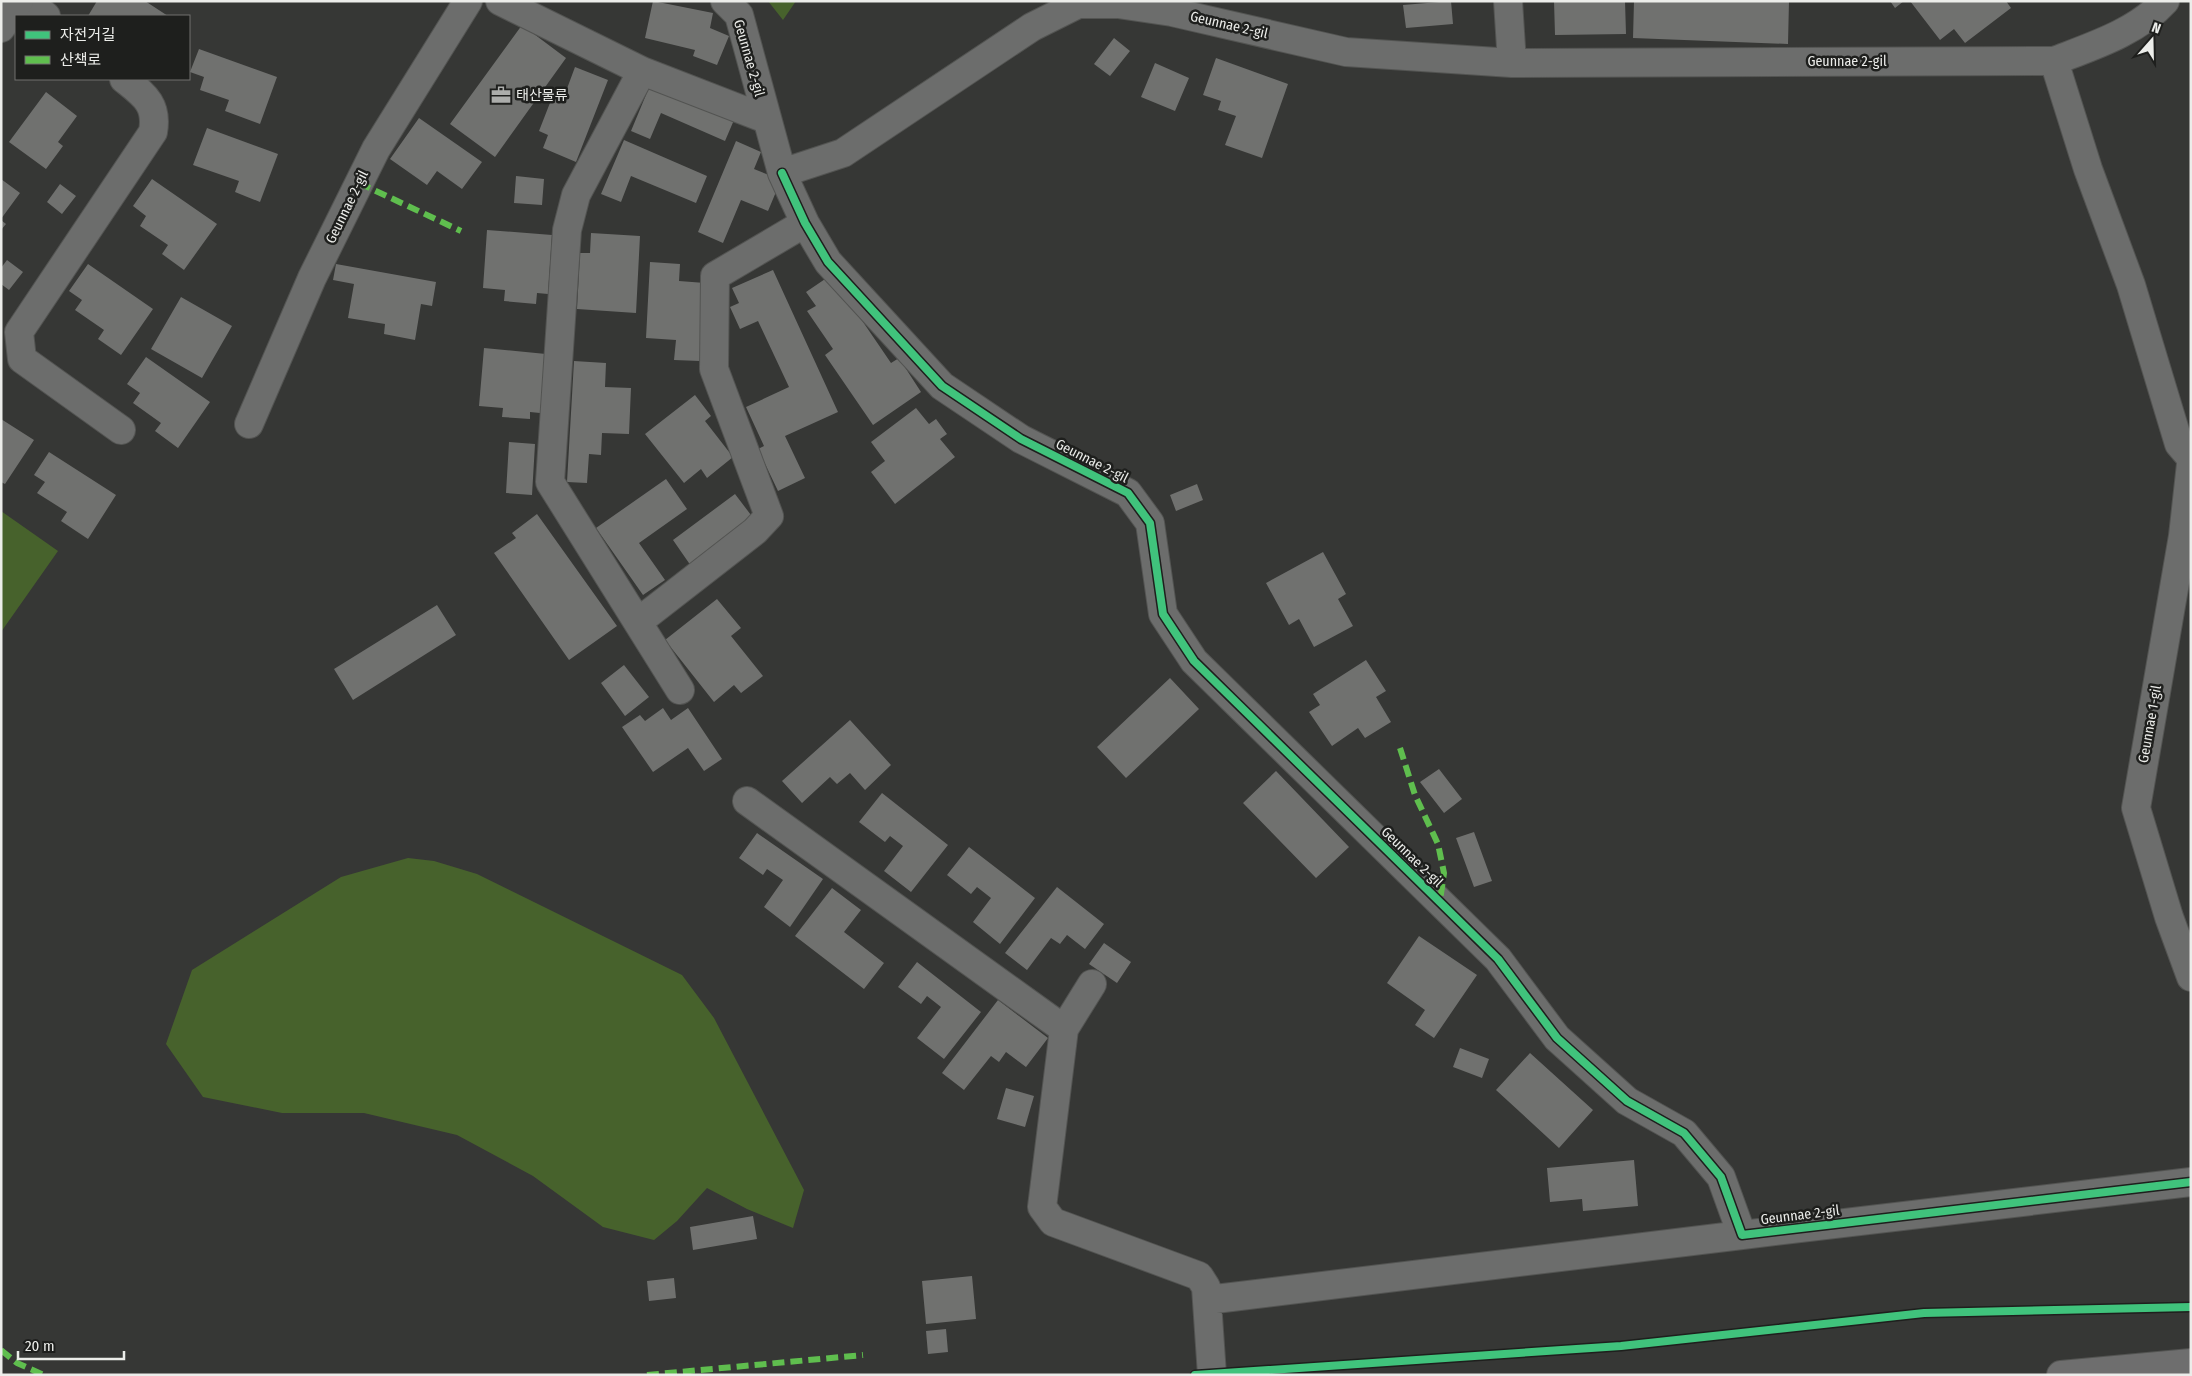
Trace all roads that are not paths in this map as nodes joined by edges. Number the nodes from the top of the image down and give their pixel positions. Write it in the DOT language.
graph roads {
  1 [pos="19,1"];
  2 [pos="28,1"];
  3 [pos="468,1"];
  4 [pos="500,1"];
  5 [pos="725,1"];
  6 [pos="1508,1"];
  7 [pos="2165,1"];
  8 [pos="45,15"];
  9 [pos="1,28"];
  10 [pos="2054,61"];
  11 [pos="1512,63"];
  12 [pos="642,71"];
  13 [pos="125,80"];
  14 [pos="766,119"];
  15 [pos="782,173"];
  16 [pos="805,223"];
  17 [pos="249,424"];
  18 [pos="121,430"];
  19 [pos="2191,458"];
  20 [pos="2191,464"];
  21 [pos="638,622"];
  22 [pos="680,690"];
  23 [pos="747,801"];
  24 [pos="2191,977"];
  25 [pos="1092,984"];
  26 [pos="1064,1029"];
  27 [pos="2191,1182"];
  28 [pos="1742,1235"];
  29 [pos="1207,1300"];
  30 [pos="2191,1363"];
  31 [pos="1212,1375"];
  32 [pos="2061,1375"];
  1 -- 9 [label="street"];
  2 -- 8 [label="street"];
  3 -- 17 [label="street, Geunnae 2-gil"];
  4 -- 12 [label="street, Geunnae 2-gil"];
  5 -- 14 [label="street, Geunnae 2-gil"];
  6 -- 11 [label="street"];
  7 -- 10 [label="street, Geunnae 2-gil"];
  10 -- 11 [label="street, Geunnae 2-gil"];
  10 -- 19 [label="street"];
  11 -- 15 [label="street, Geunnae 2-gil"];
  12 -- 14 [label="street, Geunnae 2-gil"];
  12 -- 21 [label="street"];
  13 -- 18 [label="street"];
  14 -- 15 [label="street, Geunnae 2-gil"];
  15 -- 16 [label="street, Geunnae 2-gil"];
  16 -- 21 [label="street"];
  16 -- 28 [label="street, Geunnae 2-gil"];
  20 -- 24 [label="street, Geunnae 1-gil"];
  21 -- 22 [label="street"];
  23 -- 26 [label="street"];
  25 -- 26 [label="street"];
  26 -- 29 [label="street"];
  27 -- 28 [label="street, Geunnae 2-gil"];
  28 -- 29 [label="street"];
  29 -- 31 [label="street"];
  30 -- 32 [label="main road"];
}
